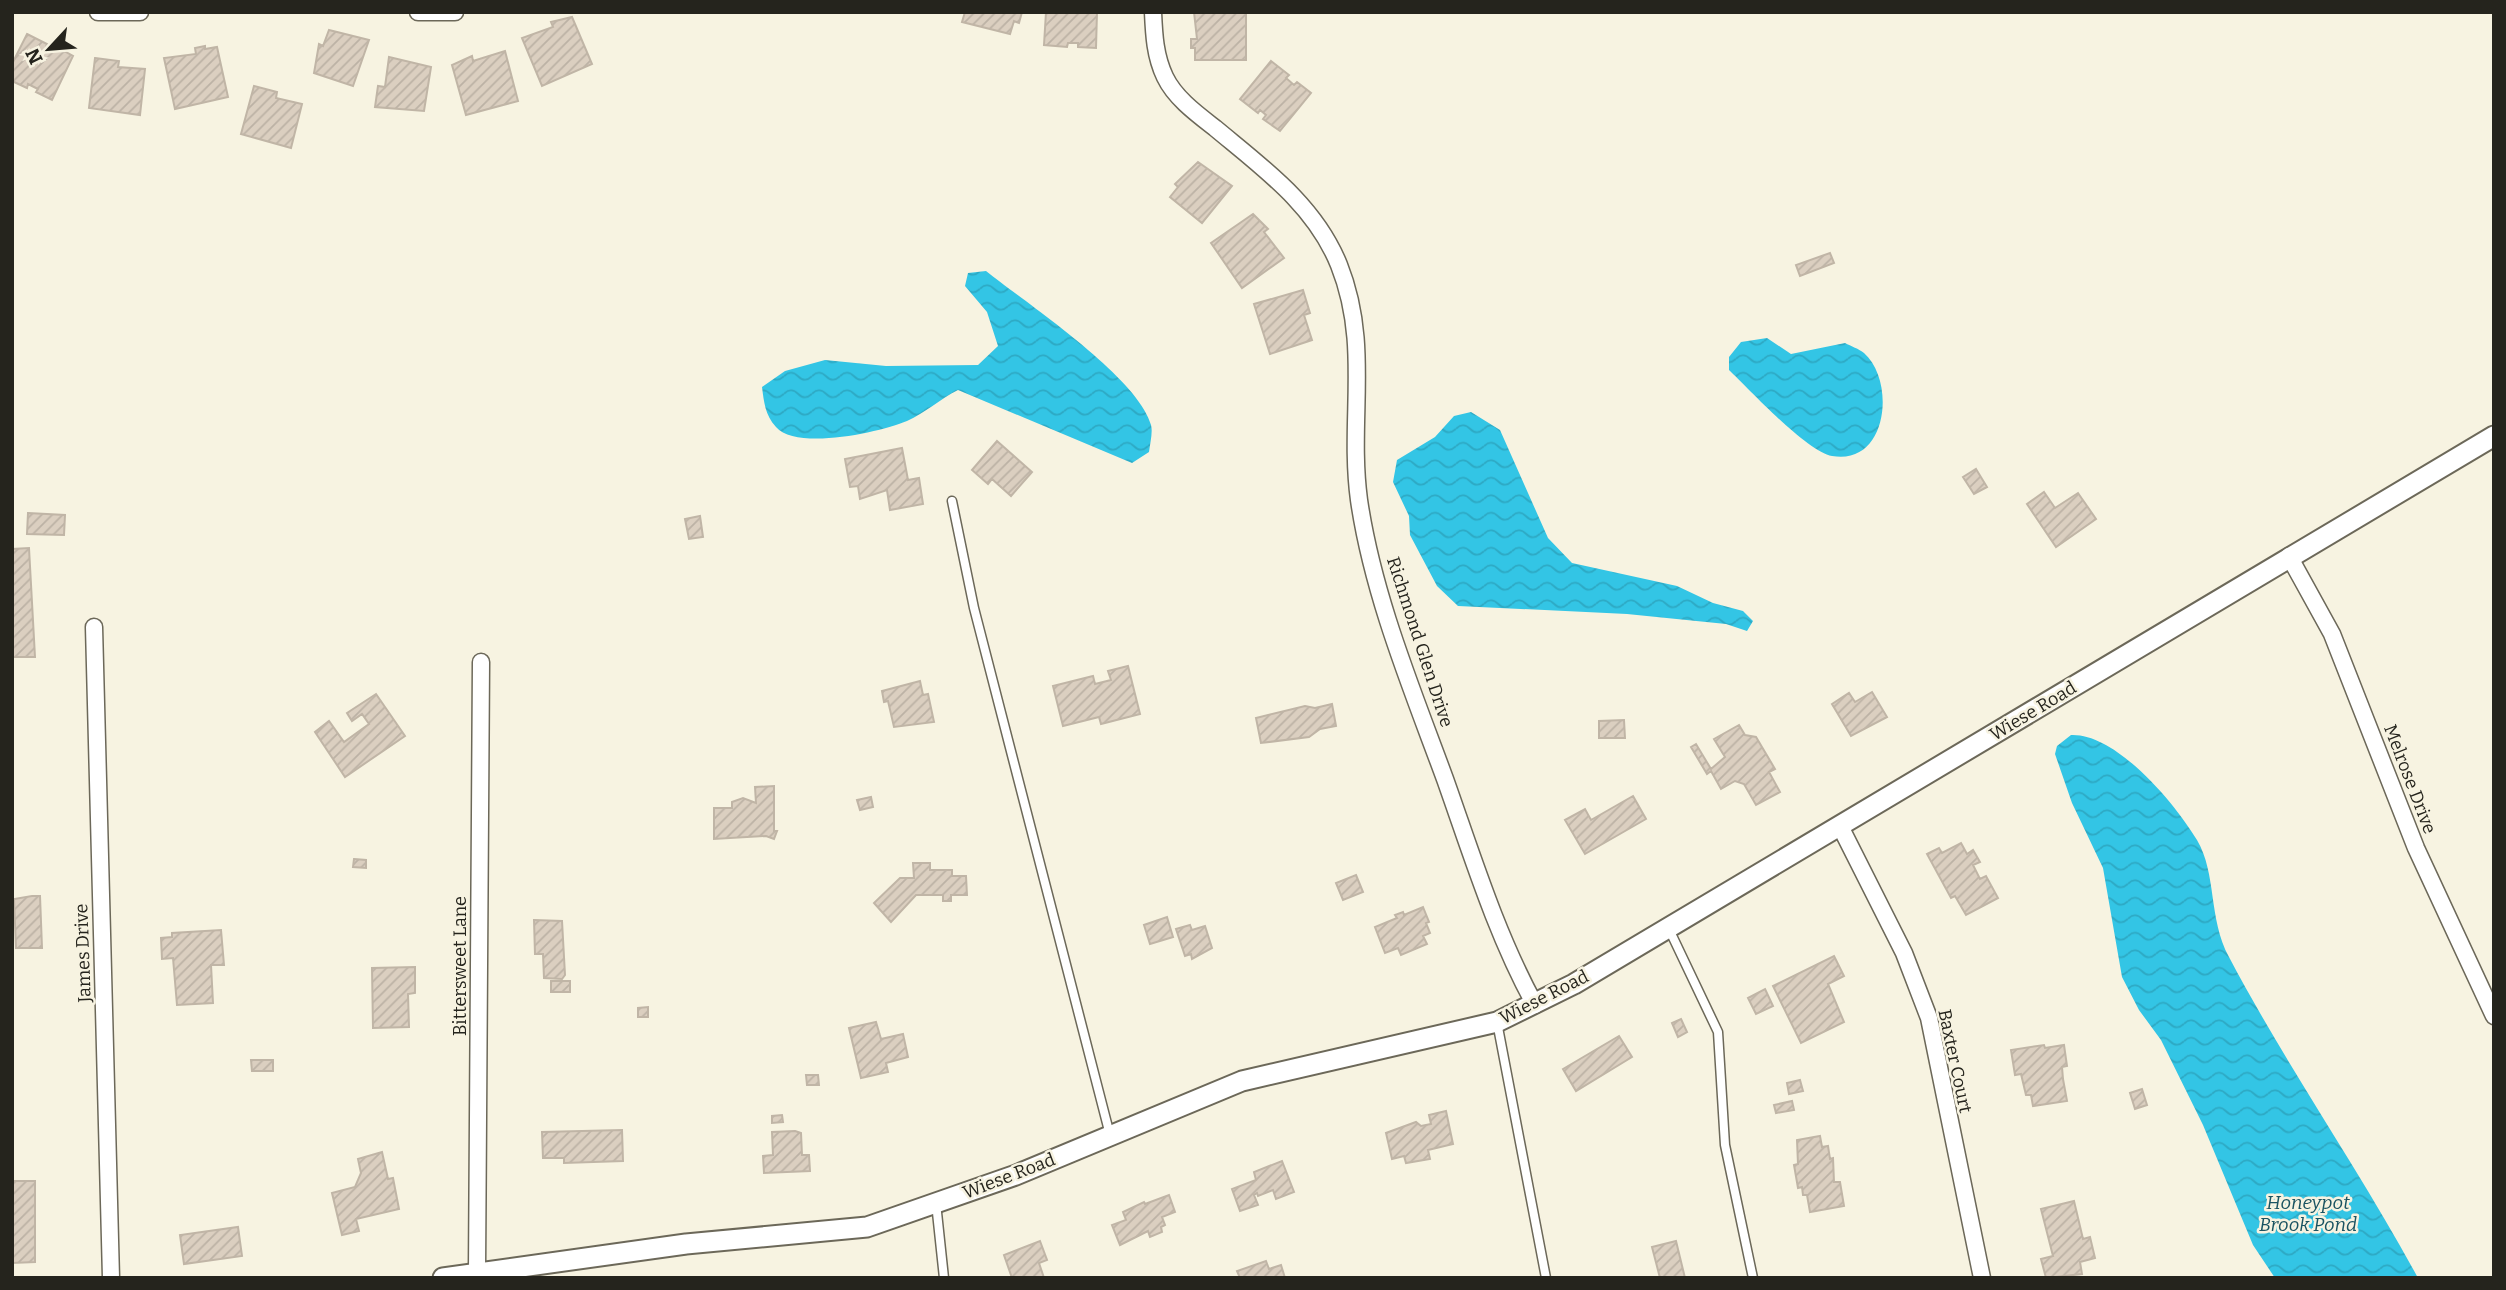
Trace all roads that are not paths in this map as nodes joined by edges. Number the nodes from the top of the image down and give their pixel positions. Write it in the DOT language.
graph roads {
  1 [pos="98,12"];
  2 [pos="139,12"];
  3 [pos="418,12"];
  4 [pos="455,12"];
  5 [pos="1153,12"];
  6 [pos="2494,436"];
  7 [pos="953,501"];
  8 [pos="2289,556"];
  9 [pos="94,627"];
  10 [pos="481,662"];
  11 [pos="1840,826"];
  12 [pos="1668,927"];
  13 [pos="1535,1005"];
  14 [pos="2494,1016"];
  15 [pos="1497,1021"];
  16 [pos="1110,1135"];
  17 [pos="936,1203"];
  18 [pos="477,1271"];
  19 [pos="111,1278"];
  20 [pos="443,1278"];
  21 [pos="944,1278"];
  22 [pos="1546,1278"];
  23 [pos="1752,1278"];
  24 [pos="1982,1278"];
  1 -- 2 [label="street"];
  3 -- 4 [label="street"];
  5 -- 13 [label="street, Richmond Glen Drive"];
  6 -- 8 [label="street, Wiese Road"];
  7 -- 16 [label="lane"];
  8 -- 11 [label="street, Wiese Road"];
  8 -- 14 [label="street, Melrose Drive"];
  9 -- 19 [label="street, James Drive"];
  10 -- 18 [label="street, Bittersweet Lane"];
  11 -- 12 [label="street, Wiese Road"];
  11 -- 24 [label="street, Baxter Court"];
  12 -- 13 [label="street, Wiese Road"];
  12 -- 23 [label="lane"];
  13 -- 15 [label="street, Wiese Road"];
  15 -- 16 [label="street, Wiese Road"];
  15 -- 22 [label="lane"];
  16 -- 17 [label="street, Wiese Road"];
  17 -- 18 [label="street, Wiese Road"];
  17 -- 21 [label="lane"];
  18 -- 20 [label="street, Wiese Road"];
}
